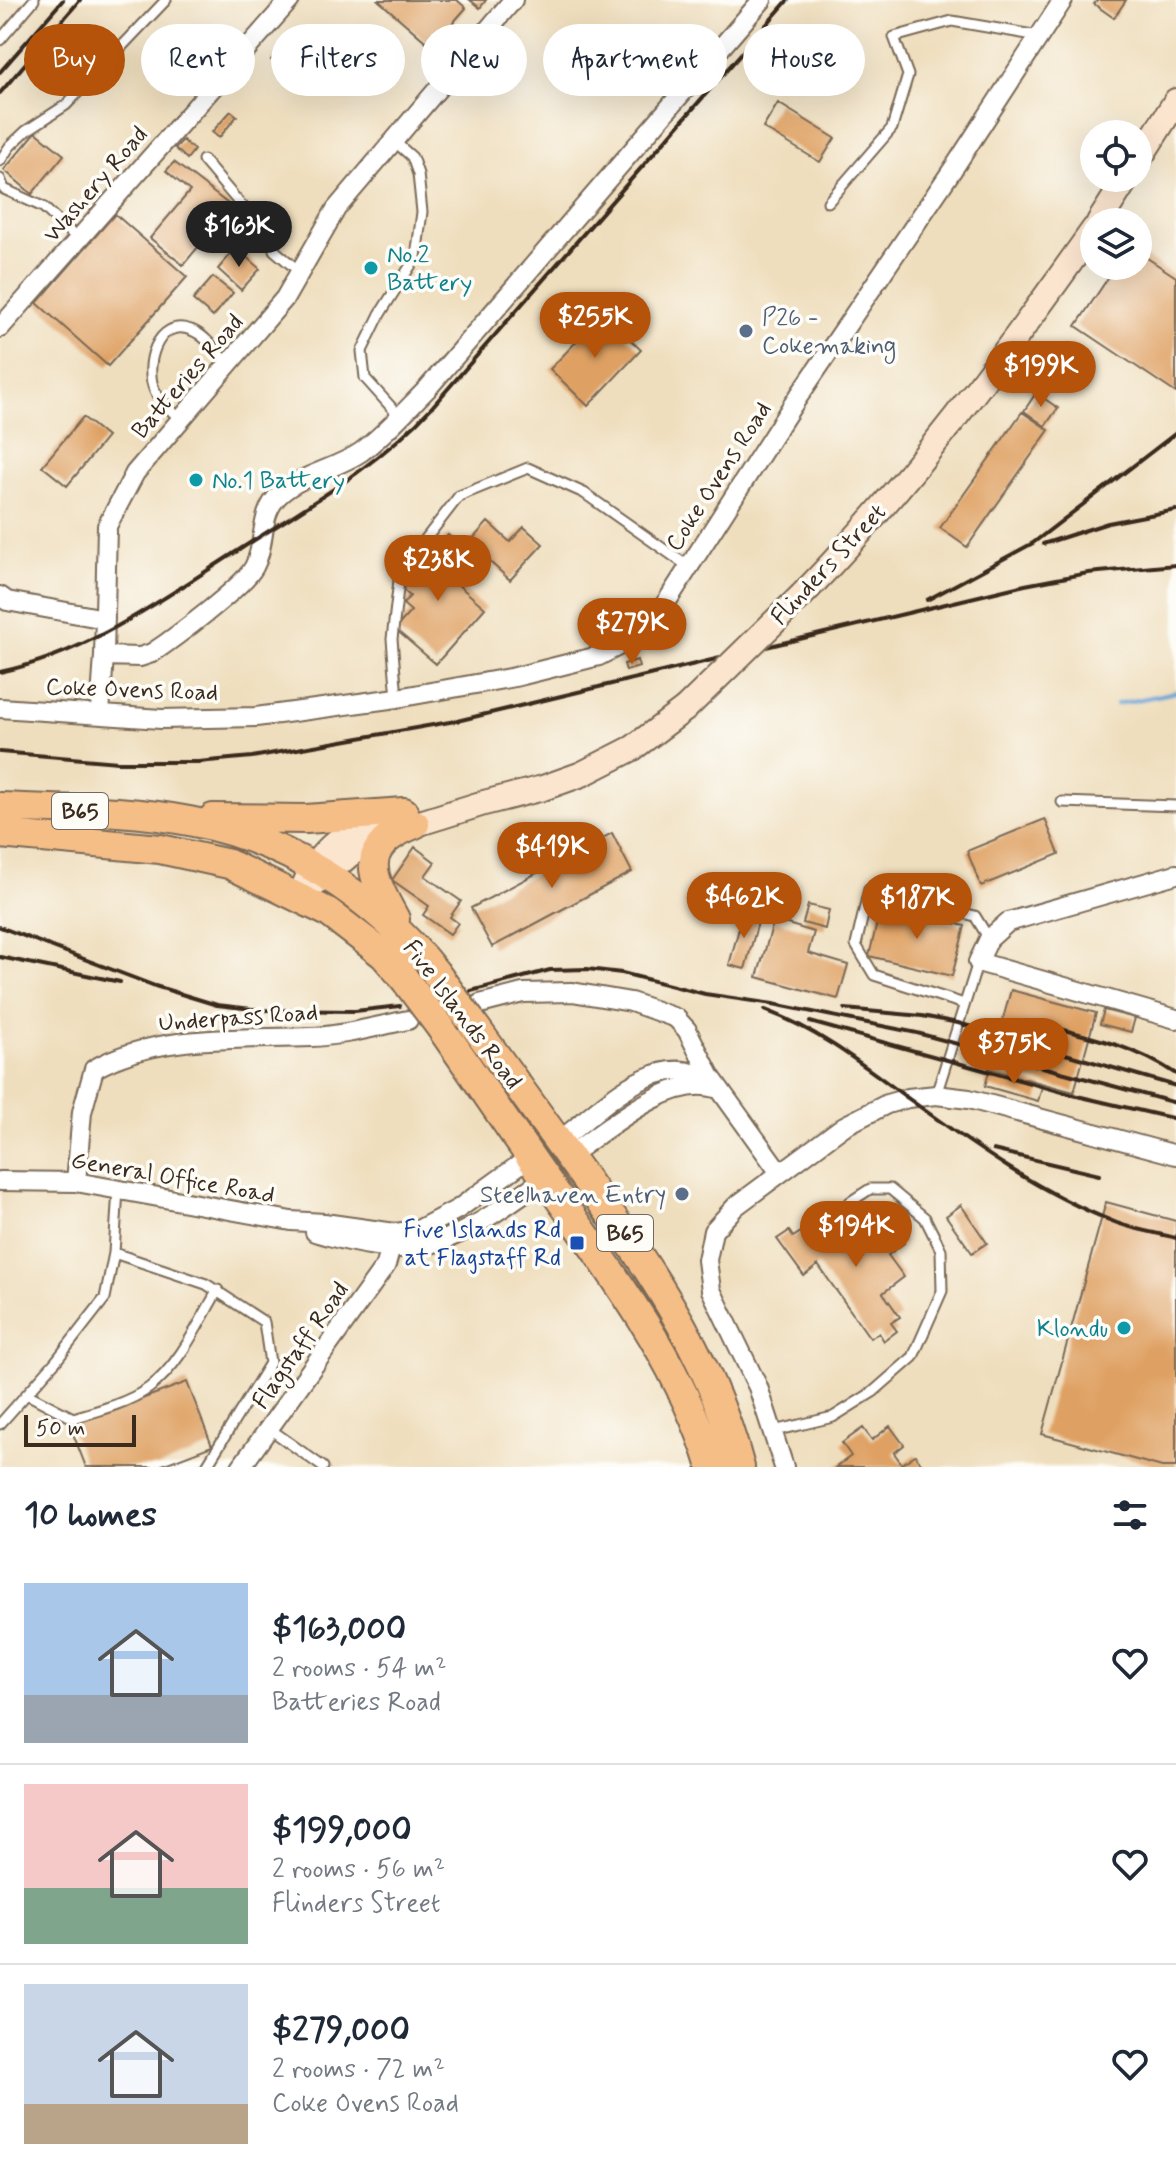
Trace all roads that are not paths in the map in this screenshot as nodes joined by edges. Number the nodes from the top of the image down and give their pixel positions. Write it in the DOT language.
graph roads {
  1 [pos="34,0"];
  2 [pos="166,0"];
  3 [pos="290,0"];
  4 [pos="513,0"];
  5 [pos="762,0"];
  6 [pos="1063,0"];
  7 [pos="1039,36"];
  8 [pos="0,40"];
  9 [pos="1176,101"];
  10 [pos="1152,139"];
  11 [pos="394,141"];
  12 [pos="203,160"];
  13 [pos="0,161"];
  14 [pos="0,179"];
  15 [pos="828,202"];
  16 [pos="78,239"];
  17 [pos="1080,248"];
  18 [pos="300,272"];
  19 [pos="0,328"];
  20 [pos="228,365"];
  21 [pos="400,417"];
  22 [pos="180,420"];
  23 [pos="689,567"];
  24 [pos="0,596"];
  25 [pos="105,619"];
  26 [pos="104,656"];
  27 [pos="397,698"];
  28 [pos="0,708"];
  29 [pos="100,713"];
  30 [pos="1062,802"];
  31 [pos="1176,806"];
  32 [pos="0,807"];
  33 [pos="160,816"];
  34 [pos="410,818"];
  35 [pos="0,834"];
  36 [pos="319,871"];
  37 [pos="1176,874"];
  38 [pos="300,897"];
  39 [pos="405,936"];
  40 [pos="989,939"];
  41 [pos="978,962"];
  42 [pos="964,1004"];
  43 [pos="475,1012"];
  44 [pos="1176,1019"];
  45 [pos="408,1020"];
  46 [pos="721,1091"];
  47 [pos="936,1095"];
  48 [pos="563,1149"];
  49 [pos="1176,1155"];
  50 [pos="537,1167"];
  51 [pos="780,1173"];
  52 [pos="0,1181"];
  53 [pos="76,1182"];
  54 [pos="118,1189"];
  55 [pos="850,1202"];
  56 [pos="393,1240"];
  57 [pos="114,1253"];
  58 [pos="218,1290"];
  59 [pos="27,1394"];
  60 [pos="0,1424"];
  61 [pos="270,1429"];
  62 [pos="774,1431"];
  63 [pos="206,1467"];
  64 [pos="241,1467"];
  65 [pos="323,1467"];
  66 [pos="712,1467"];
  67 [pos="740,1467"];
  68 [pos="784,1467"];
  1 -- 8 [label="lane"];
  2 -- 13 [label="lane"];
  3 -- 16 [label="street, Washery Road"];
  4 -- 11 [label="street, Batteries Road"];
  5 -- 21 [label="street"];
  6 -- 7 [label="street, Coke Ovens Road"];
  7 -- 15 [label="lane"];
  7 -- 23 [label="street, Coke Ovens Road"];
  9 -- 10 [label="street"];
  11 -- 18 [label="street, Batteries Road"];
  11 -- 21 [label="lane"];
  12 -- 18 [label="lane"];
  14 -- 16 [label="lane"];
  16 -- 19 [label="street, Washery Road"];
  17 -- 34 [label="street, Flinders Street, bridge"];
  18 -- 20 [label="street, Batteries Road"];
  20 -- 22 [label="street, Batteries Road"];
  20 -- 22 [label="lane"];
  21 -- 26 [label="street"];
  22 -- 25 [label="street, Batteries Road"];
  23 -- 27 [label="street, Coke Ovens Road"];
  23 -- 27 [label="lane"];
  24 -- 25 [label="street"];
  25 -- 26 [label="street, Batteries Road"];
  26 -- 29 [label="street, Batteries Road"];
  27 -- 29 [label="street, Coke Ovens Road"];
  28 -- 29 [label="street, Coke Ovens Road"];
  30 -- 31 [label="lane"];
  32 -- 33 [label="main road, Five Islands Road / B65"];
  33 -- 34 [label="main road"];
  33 -- 36 [label="main road, Five Islands Road / B65"];
  34 -- 36 [label="street, Flinders Street"];
  34 -- 39 [label="main road"];
  35 -- 38 [label="main road, Five Islands Road / B65"];
  36 -- 38 [label="street"];
  36 -- 39 [label="main road, Five Islands Road / B65"];
  37 -- 40 [label="street"];
  38 -- 50 [label="main road, Five Islands Road / B65, bridge"];
  39 -- 43 [label="main road, Five Islands Road / B65, bridge"];
  40 -- 41 [label="street"];
  40 -- 42 [label="lane"];
  41 -- 42 [label="lane"];
  41 -- 44 [label="street"];
  42 -- 47 [label="lane"];
  43 -- 46 [label="street"];
  43 -- 48 [label="main road, Five Islands Road / B65"];
  45 -- 53 [label="street, Underpass Road"];
  46 -- 48 [label="street"];
  46 -- 51 [label="street"];
  47 -- 49 [label="street"];
  47 -- 51 [label="street"];
  48 -- 67 [label="main road, Five Islands Road / B65"];
  50 -- 56 [label="street"];
  50 -- 56 [label="street"];
  50 -- 66 [label="main road, Five Islands Road / B65"];
  51 -- 62 [label="street"];
  52 -- 53 [label="street, General Office Road"];
  53 -- 54 [label="street, General Office Road"];
  54 -- 56 [label="street, General Office Road"];
  54 -- 57 [label="lane"];
  55 -- 62 [label="lane"];
  56 -- 61 [label="street, Flagstaff Road"];
  57 -- 58 [label="lane"];
  57 -- 59 [label="lane"];
  58 -- 59 [label="lane"];
  58 -- 63 [label="lane"];
  59 -- 60 [label="lane"];
  61 -- 64 [label="street, Flagstaff Road"];
  61 -- 65 [label="lane"];
  62 -- 68 [label="street"];
}
